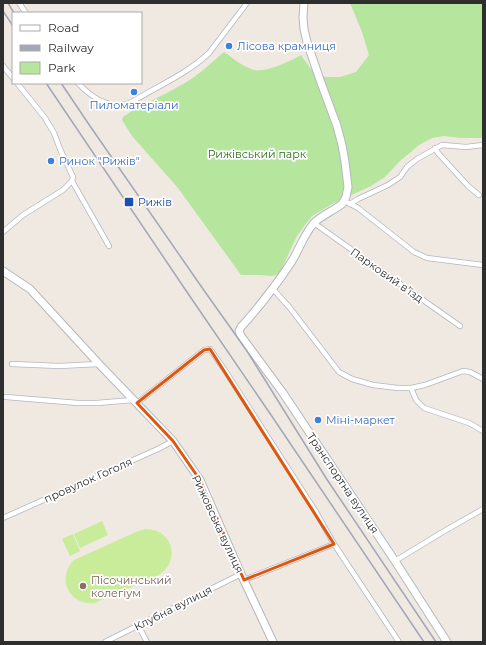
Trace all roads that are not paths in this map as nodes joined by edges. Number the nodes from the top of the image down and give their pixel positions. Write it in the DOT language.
graph roads {
  1 [pos="247,3"];
  2 [pos="304,3"];
  3 [pos="19,4"];
  4 [pos="25,12"];
  5 [pos="3,66"];
  6 [pos="12,77"];
  7 [pos="18,84"];
  8 [pos="79,84"];
  9 [pos="483,145"];
  10 [pos="435,148"];
  11 [pos="72,181"];
  12 [pos="479,195"];
  13 [pos="348,202"];
  14 [pos="314,223"];
  15 [pos="3,232"];
  16 [pos="109,246"];
  17 [pos="483,265"];
  18 [pos="3,271"];
  19 [pos="273,289"];
  20 [pos="460,326"];
  21 [pos="12,364"];
  22 [pos="99,364"];
  23 [pos="483,379"];
  24 [pos="411,388"];
  25 [pos="6,397"];
  26 [pos="135,401"];
  27 [pos="483,431"];
  28 [pos="173,441"];
  29 [pos="483,509"];
  30 [pos="3,518"];
  31 [pos="334,544"];
  32 [pos="395,561"];
  33 [pos="242,577"];
  34 [pos="138,625"];
  35 [pos="105,642"];
  36 [pos="147,642"];
  37 [pos="274,642"];
  38 [pos="399,642"];
  39 [pos="447,642"];
  1 -- 8 [label="street"];
  2 -- 13 [label="street"];
  3 -- 4 [label="street"];
  5 -- 6 [label="street"];
  7 -- 11 [label="street"];
  9 -- 10 [label="street"];
  10 -- 12 [label="street"];
  10 -- 13 [label="street"];
  11 -- 15 [label="street"];
  11 -- 16 [label="street"];
  13 -- 14 [label="street"];
  13 -- 17 [label="street"];
  14 -- 19 [label="street"];
  14 -- 20 [label="street, Парковий в’їзд"];
  18 -- 22 [label="street, Рижовська вулиця"];
  19 -- 24 [label="street"];
  19 -- 32 [label="street, Транспортна вулиця"];
  21 -- 22 [label="street"];
  22 -- 26 [label="street, Рижовська вулиця"];
  23 -- 24 [label="street"];
  24 -- 27 [label="street"];
  25 -- 26 [label="street"];
  26 -- 28 [label="street, Рижовська вулиця"];
  26 -- 31 [label="street"];
  28 -- 30 [label="street, провулок Гоголя"];
  28 -- 33 [label="street, Рижовська вулиця"];
  29 -- 32 [label="street"];
  31 -- 33 [label="street, Клубна вулиця"];
  31 -- 38 [label="street"];
  32 -- 39 [label="street, Транспортна вулиця"];
  33 -- 34 [label="street, Клубна вулиця"];
  33 -- 37 [label="street, Рижовська вулиця"];
  34 -- 35 [label="street, Клубна вулиця"];
  34 -- 36 [label="street"];
}
